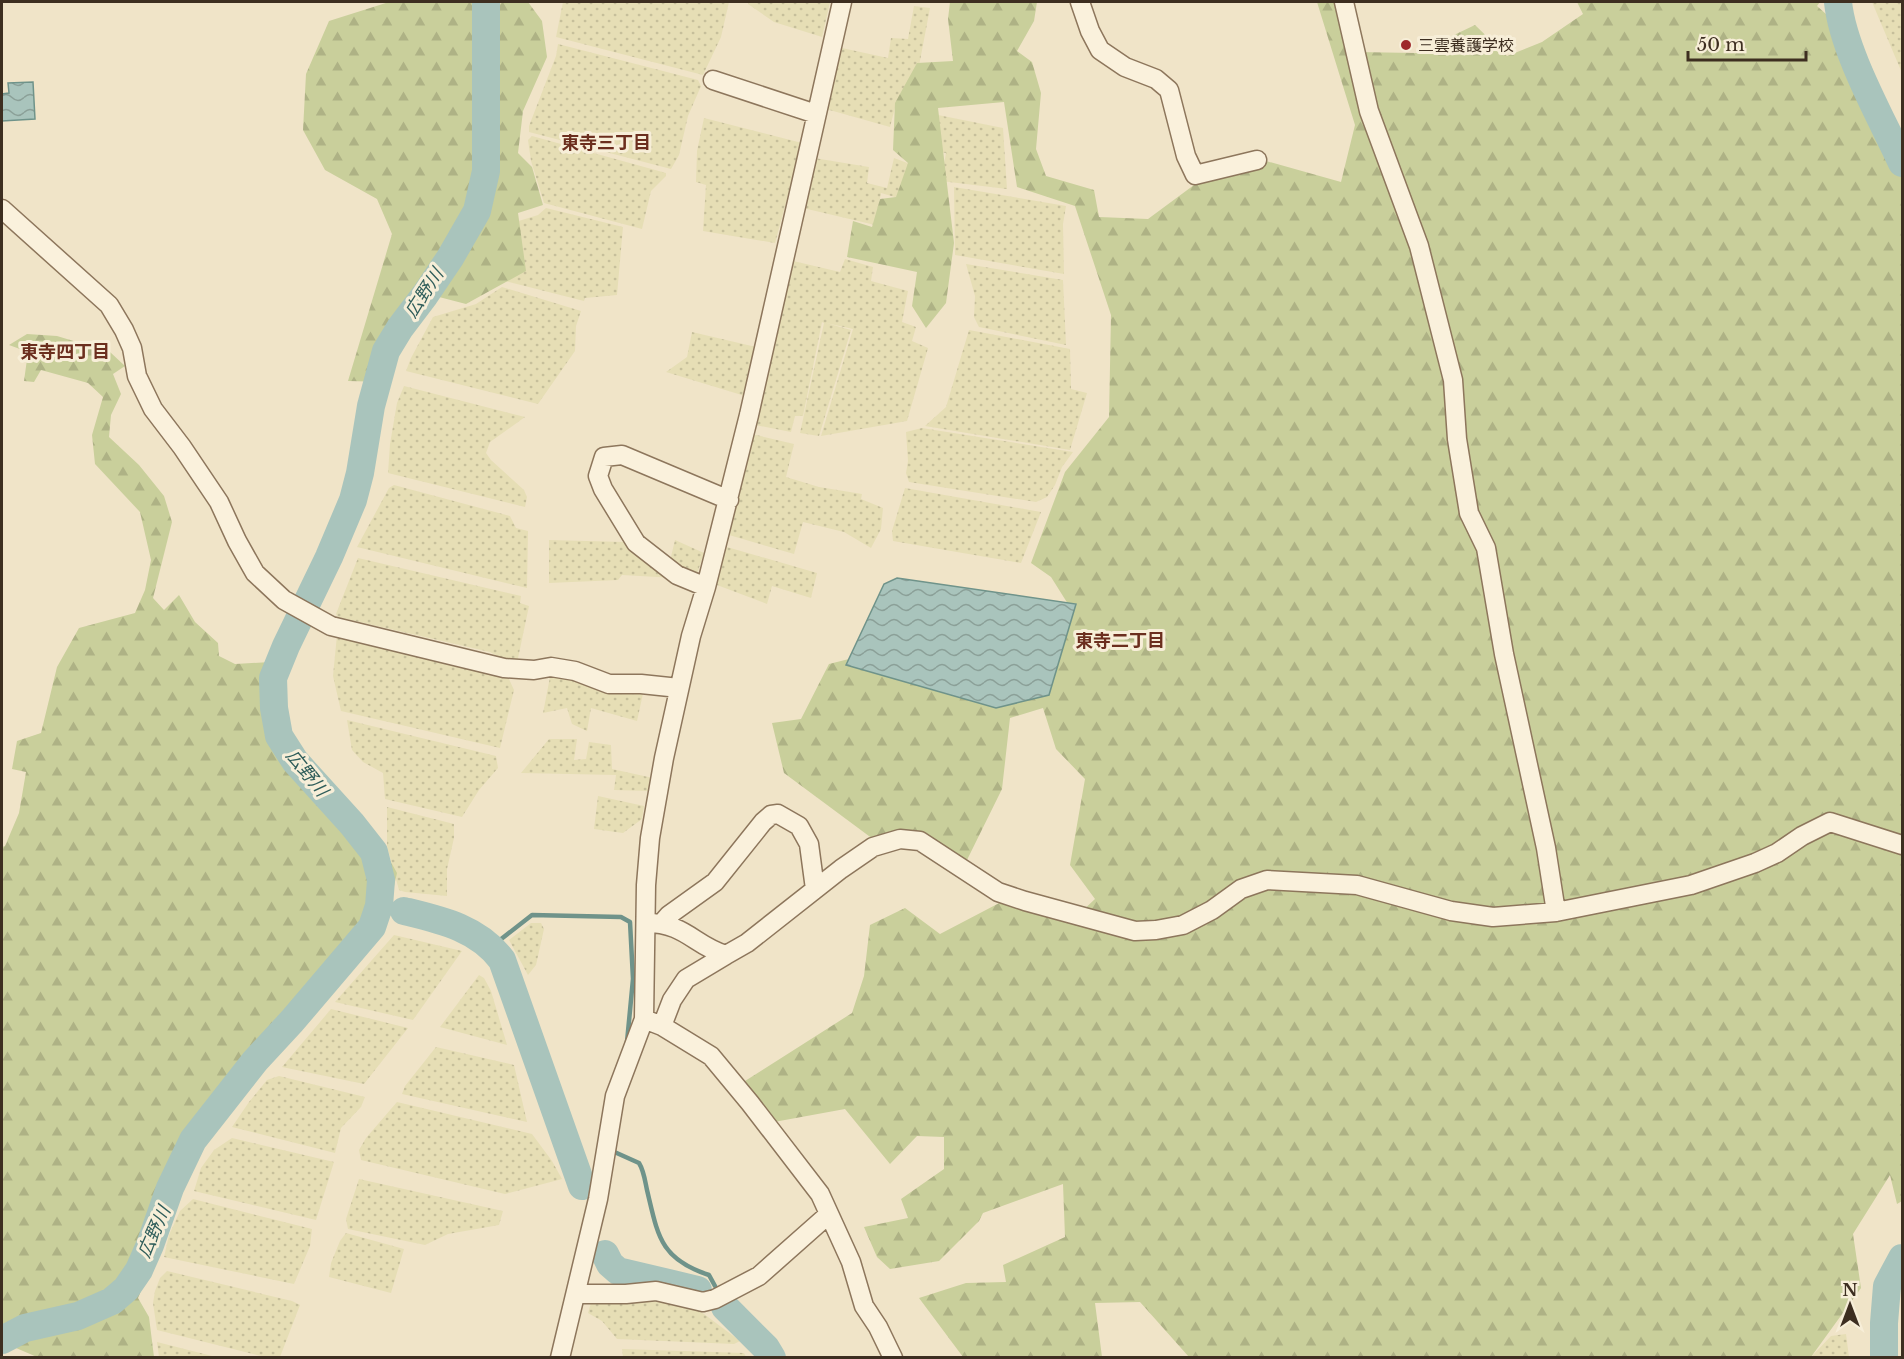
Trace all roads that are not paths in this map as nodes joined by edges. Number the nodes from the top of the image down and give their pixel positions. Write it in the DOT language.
graph roads {
  1 [pos="842,2"];
  2 [pos="1080,2"];
  3 [pos="1344,2"];
  4 [pos="712,80"];
  5 [pos="816,114"];
  6 [pos="1257,160"];
  7 [pos="2,209"];
  8 [pos="729,500"];
  9 [pos="706,587"];
  10 [pos="679,688"];
  11 [pos="1902,845"];
  12 [pos="815,889"];
  13 [pos="1556,912"];
  14 [pos="654,923"];
  15 [pos="726,955"];
  16 [pos="644,1019"];
  17 [pos="662,1026"];
  18 [pos="829,1214"];
  19 [pos="576,1294"];
  20 [pos="560,1358"];
  21 [pos="893,1358"];
  1 -- 5 [label="street"];
  2 -- 6 [label="street"];
  3 -- 13 [label="street"];
  4 -- 5 [label="street"];
  5 -- 8 [label="street"];
  7 -- 10 [label="street"];
  8 -- 9 [label="street"];
  8 -- 9 [label="street"];
  9 -- 10 [label="street"];
  10 -- 14 [label="street"];
  11 -- 13 [label="street"];
  12 -- 13 [label="street"];
  12 -- 14 [label="street"];
  12 -- 15 [label="street"];
  14 -- 15 [label="street"];
  14 -- 16 [label="street"];
  15 -- 17 [label="street"];
  16 -- 17 [label="street"];
  16 -- 19 [label="street"];
  17 -- 18 [label="street"];
  18 -- 19 [label="street"];
  18 -- 21 [label="street"];
  19 -- 20 [label="street"];
}
